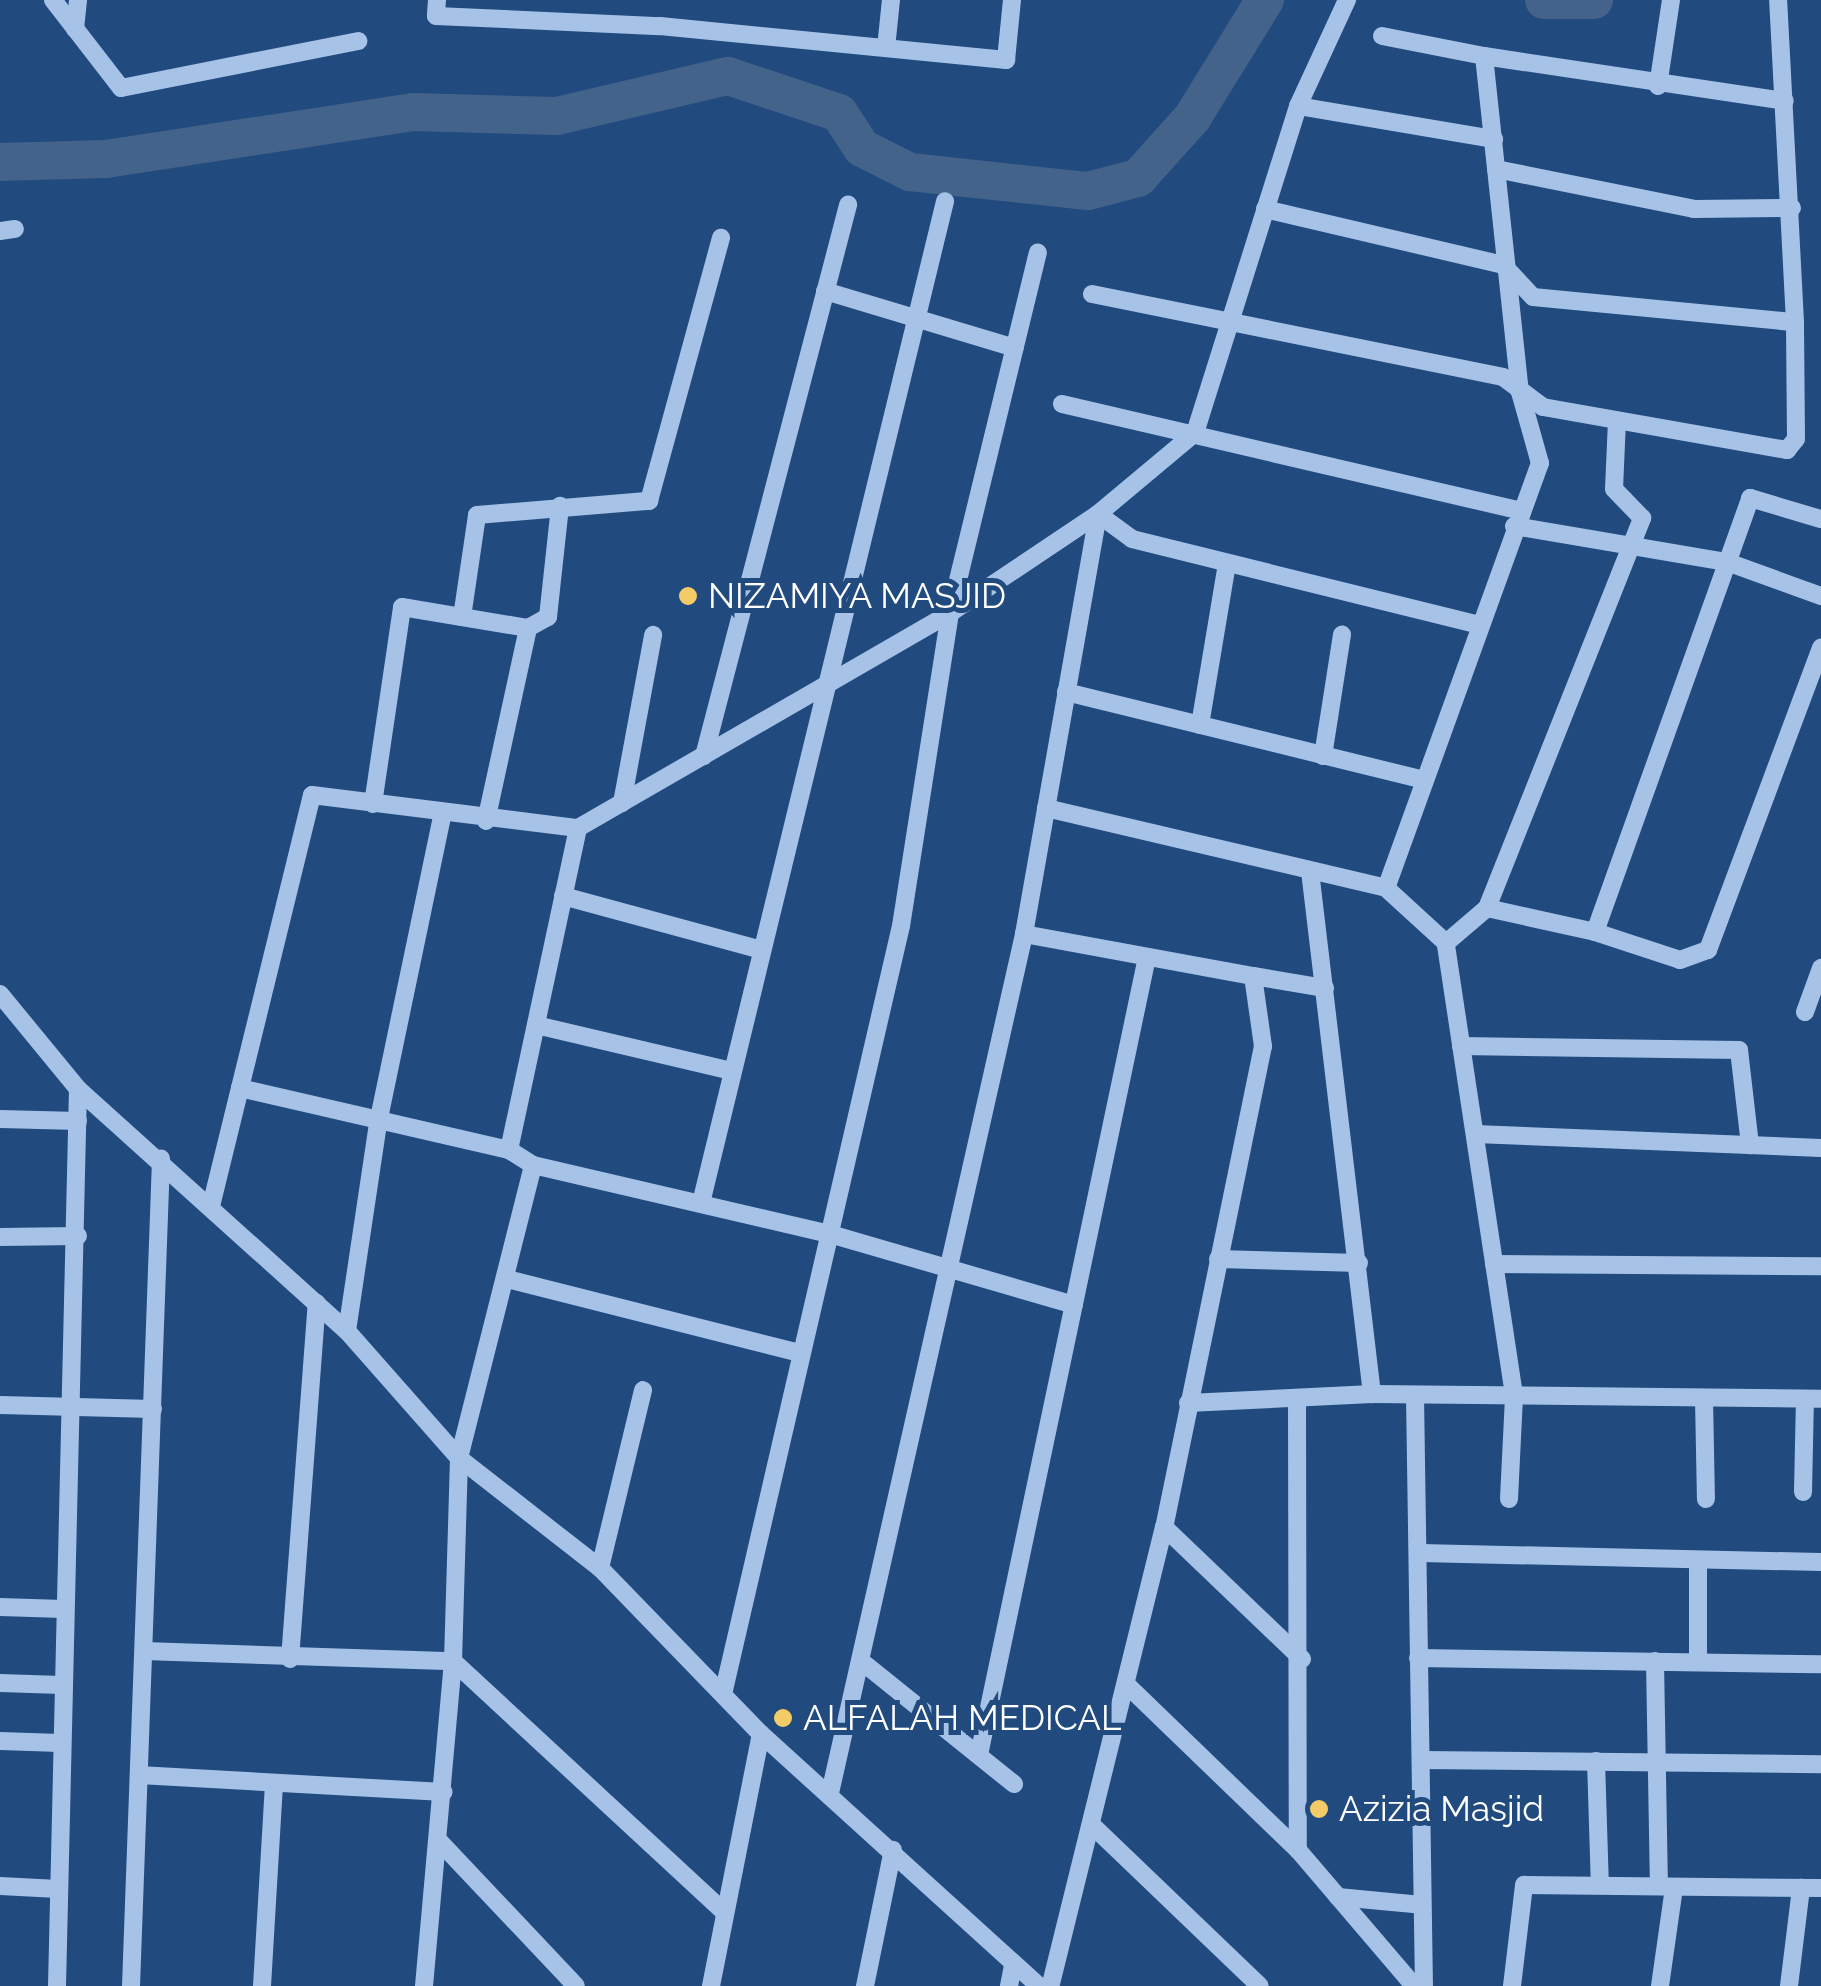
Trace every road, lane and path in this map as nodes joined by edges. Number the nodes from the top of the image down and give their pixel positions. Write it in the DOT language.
graph roads {
  1 [pos="53,0"];
  2 [pos="78,0"];
  3 [pos="437,0"];
  4 [pos="891,0"];
  5 [pos="1012,0"];
  6 [pos="1347,0"];
  7 [pos="1671,0"];
  8 [pos="1778,0"];
  9 [pos="76,29"];
  10 [pos="1382,36"];
  11 [pos="358,41"];
  12 [pos="886,48"];
  13 [pos="1484,56"];
  14 [pos="1658,86"];
  15 [pos="1785,101"];
  16 [pos="1298,106"];
  17 [pos="1494,139"];
  18 [pos="1496,169"];
  19 [pos="944,201"];
  20 [pos="848,205"];
  21 [pos="1792,208"];
  22 [pos="1265,209"];
  23 [pos="722,238"];
  24 [pos="1038,253"];
  25 [pos="1503,264"];
  26 [pos="826,290"];
  27 [pos="1092,294"];
  28 [pos="916,318"];
  29 [pos="1230,319"];
  30 [pos="1795,322"];
  31 [pos="1015,348"];
  32 [pos="1520,392"];
  33 [pos="1062,404"];
  34 [pos="1617,421"];
  35 [pos="1195,433"];
  36 [pos="560,506"];
  37 [pos="1098,514"];
  38 [pos="1518,519"];
  39 [pos="1821,519"];
  40 [pos="1632,544"];
  41 [pos="1727,562"];
  42 [pos="1227,563"];
  43 [pos="1821,596"];
  44 [pos="950,613"];
  45 [pos="462,617"];
  46 [pos="1475,624"];
  47 [pos="528,628"];
  48 [pos="1342,634"];
  49 [pos="653,635"];
  50 [pos="1821,647"];
  51 [pos="826,688"];
  52 [pos="1066,692"];
  53 [pos="1200,725"];
  54 [pos="704,756"];
  55 [pos="1324,756"];
  56 [pos="1423,780"];
  57 [pos="622,803"];
  58 [pos="373,804"];
  59 [pos="1046,808"];
  60 [pos="442,816"];
  61 [pos="486,822"];
  62 [pos="578,828"];
  63 [pos="1310,871"];
  64 [pos="1386,888"];
  65 [pos="564,896"];
  66 [pos="1486,908"];
  67 [pos="1595,932"];
  68 [pos="1024,934"];
  69 [pos="1446,943"];
  70 [pos="762,950"];
  71 [pos="1148,957"];
  72 [pos="1821,968"];
  73 [pos="1253,976"];
  74 [pos="1325,988"];
  75 [pos="0,994"];
  76 [pos="1806,1012"];
  77 [pos="536,1025"];
  78 [pos="1462,1046"];
  79 [pos="732,1071"];
  80 [pos="240,1088"];
  81 [pos="78,1089"];
  82 [pos="0,1119"];
  83 [pos="78,1122"];
  84 [pos="378,1122"];
  85 [pos="1474,1134"];
  86 [pos="1750,1145"];
  87 [pos="1821,1148"];
  88 [pos="509,1150"];
  89 [pos="161,1159"];
  90 [pos="533,1165"];
  91 [pos="212,1202"];
  92 [pos="702,1203"];
  93 [pos="830,1234"];
  94 [pos="0,1236"];
  95 [pos="78,1236"];
  96 [pos="1218,1259"];
  97 [pos="1359,1263"];
  98 [pos="1494,1264"];
  99 [pos="1821,1266"];
  100 [pos="947,1272"];
  101 [pos="507,1279"];
  102 [pos="317,1303"];
  103 [pos="1074,1305"];
  104 [pos="347,1331"];
  105 [pos="800,1352"];
  106 [pos="643,1390"];
  107 [pos="1372,1394"];
  108 [pos="1514,1395"];
  109 [pos="1415,1396"];
  110 [pos="1297,1398"];
  111 [pos="1704,1398"];
  112 [pos="1813,1399"];
  113 [pos="1188,1404"];
  114 [pos="0,1405"];
  115 [pos="68,1406"];
  116 [pos="154,1409"];
  117 [pos="459,1458"];
  118 [pos="1803,1492"];
  119 [pos="1706,1499"];
  120 [pos="1509,1500"];
  121 [pos="1164,1527"];
  122 [pos="1421,1553"];
  123 [pos="1698,1560"];
  124 [pos="1821,1562"];
  125 [pos="600,1568"];
  126 [pos="0,1607"];
  127 [pos="63,1609"];
  128 [pos="144,1651"];
  129 [pos="1418,1658"];
  130 [pos="290,1659"];
  131 [pos="1302,1659"];
  132 [pos="1655,1661"];
  133 [pos="1698,1661"];
  134 [pos="453,1662"];
  135 [pos="1821,1664"];
  136 [pos="866,1665"];
  137 [pos="0,1683"];
  138 [pos="61,1685"];
  139 [pos="1127,1685"];
  140 [pos="724,1690"];
  141 [pos="761,1734"];
  142 [pos="0,1742"];
  143 [pos="60,1743"];
  144 [pos="978,1755"];
  145 [pos="1422,1760"];
  146 [pos="1596,1761"];
  147 [pos="1660,1762"];
  148 [pos="1821,1764"];
  149 [pos="139,1775"];
  150 [pos="274,1784"];
  151 [pos="1014,1784"];
  152 [pos="444,1792"];
  153 [pos="830,1792"];
  154 [pos="1095,1828"];
  155 [pos="439,1842"];
  156 [pos="893,1850"];
  157 [pos="1298,1850"];
  158 [pos="1600,1885"];
  159 [pos="0,1886"];
  160 [pos="1666,1887"];
  161 [pos="1801,1888"];
  162 [pos="1821,1888"];
  163 [pos="58,1890"];
  164 [pos="1338,1897"];
  165 [pos="1422,1905"];
  166 [pos="724,1912"];
  167 [pos="1012,1965"];
  168 [pos="57,1986"];
  169 [pos="131,1986"];
  170 [pos="262,1986"];
  171 [pos="424,1986"];
  172 [pos="576,1986"];
  173 [pos="711,1986"];
  174 [pos="865,1986"];
  175 [pos="1009,1986"];
  176 [pos="1039,1986"];
  177 [pos="1050,1986"];
  178 [pos="1260,1986"];
  179 [pos="1414,1986"];
  180 [pos="1424,1986"];
  181 [pos="1512,1986"];
  182 [pos="1660,1986"];
  183 [pos="1790,1986"];
  1 -- 9 [label="street"];
  2 -- 9 [label="street"];
  3 -- 12 [label="street"];
  4 -- 12 [label="street"];
  5 -- 12 [label="street"];
  6 -- 16 [label="street"];
  7 -- 14 [label="street"];
  8 -- 15 [label="street"];
  9 -- 11 [label="street"];
  10 -- 13 [label="street"];
  13 -- 14 [label="street"];
  13 -- 17 [label="street"];
  14 -- 15 [label="street"];
  15 -- 21 [label="street"];
  16 -- 17 [label="street"];
  16 -- 22 [label="street"];
  17 -- 18 [label="street"];
  18 -- 21 [label="street"];
  18 -- 25 [label="street"];
  19 -- 28 [label="street"];
  20 -- 26 [label="street"];
  21 -- 30 [label="street"];
  22 -- 25 [label="street"];
  22 -- 29 [label="street"];
  23 -- 36 [label="street"];
  24 -- 31 [label="street"];
  25 -- 30 [label="street"];
  25 -- 32 [label="street"];
  26 -- 28 [label="street"];
  26 -- 54 [label="street"];
  27 -- 29 [label="street"];
  28 -- 31 [label="street"];
  28 -- 51 [label="street"];
  29 -- 32 [label="street"];
  29 -- 35 [label="street"];
  30 -- 34 [label="street"];
  31 -- 44 [label="street"];
  32 -- 34 [label="street"];
  32 -- 38 [label="street"];
  33 -- 35 [label="street"];
  34 -- 40 [label="street"];
  35 -- 37 [label="street"];
  35 -- 38 [label="street"];
  36 -- 45 [label="street"];
  36 -- 47 [label="street"];
  37 -- 42 [label="street"];
  37 -- 44 [label="street"];
  37 -- 52 [label="street"];
  38 -- 40 [label="street"];
  38 -- 46 [label="street"];
  39 -- 41 [label="street"];
  40 -- 41 [label="street"];
  40 -- 66 [label="street"];
  41 -- 43 [label="street"];
  41 -- 67 [label="street"];
  42 -- 46 [label="street"];
  42 -- 53 [label="street"];
  44 -- 51 [label="street"];
  44 -- 93 [label="street"];
  45 -- 47 [label="street"];
  45 -- 58 [label="street"];
  46 -- 56 [label="street"];
  47 -- 61 [label="street"];
  48 -- 55 [label="street"];
  49 -- 57 [label="street"];
  50 -- 67 [label="street"];
  51 -- 54 [label="street"];
  51 -- 70 [label="street"];
  52 -- 53 [label="street"];
  52 -- 59 [label="street"];
  53 -- 55 [label="street"];
  54 -- 57 [label="street"];
  55 -- 56 [label="street"];
  56 -- 64 [label="street"];
  57 -- 62 [label="street"];
  58 -- 60 [label="street"];
  58 -- 80 [label="street"];
  59 -- 63 [label="street"];
  59 -- 68 [label="street"];
  60 -- 61 [label="street"];
  60 -- 84 [label="street"];
  61 -- 62 [label="street"];
  62 -- 65 [label="street"];
  63 -- 64 [label="street"];
  63 -- 74 [label="street"];
  64 -- 69 [label="street"];
  65 -- 70 [label="street"];
  65 -- 77 [label="street"];
  66 -- 67 [label="street"];
  66 -- 69 [label="street"];
  68 -- 71 [label="street"];
  68 -- 100 [label="street"];
  69 -- 78 [label="street"];
  70 -- 79 [label="street"];
  71 -- 73 [label="street"];
  71 -- 103 [label="street"];
  72 -- 76 [label="street"];
  73 -- 74 [label="street"];
  73 -- 96 [label="street"];
  74 -- 97 [label="street"];
  75 -- 81 [label="street"];
  77 -- 79 [label="street"];
  77 -- 88 [label="street"];
  78 -- 85 [label="street"];
  78 -- 86 [label="street"];
  79 -- 92 [label="street"];
  80 -- 84 [label="street"];
  80 -- 91 [label="street"];
  81 -- 83 [label="street"];
  81 -- 89 [label="street"];
  82 -- 83 [label="street"];
  83 -- 95 [label="street"];
  84 -- 88 [label="street"];
  84 -- 104 [label="street"];
  85 -- 86 [label="street"];
  85 -- 98 [label="street"];
  86 -- 87 [label="street"];
  88 -- 90 [label="street"];
  89 -- 91 [label="street"];
  89 -- 116 [label="street"];
  90 -- 92 [label="street"];
  90 -- 101 [label="street"];
  91 -- 102 [label="street"];
  92 -- 93 [label="street"];
  93 -- 100 [label="street"];
  93 -- 105 [label="street"];
  94 -- 95 [label="street"];
  95 -- 115 [label="street"];
  96 -- 97 [label="street"];
  96 -- 113 [label="street"];
  97 -- 107 [label="street"];
  98 -- 99 [label="street"];
  98 -- 108 [label="street"];
  100 -- 103 [label="street"];
  100 -- 136 [label="street"];
  101 -- 105 [label="street"];
  101 -- 117 [label="street"];
  102 -- 104 [label="street"];
  102 -- 130 [label="street"];
  103 -- 144 [label="street"];
  104 -- 117 [label="street"];
  105 -- 140 [label="street"];
  106 -- 125 [label="street"];
  107 -- 109 [label="street"];
  107 -- 110 [label="street"];
  108 -- 109 [label="street"];
  108 -- 111 [label="street"];
  108 -- 120 [label="street"];
  109 -- 122 [label="street"];
  110 -- 113 [label="street"];
  110 -- 131 [label="street"];
  111 -- 112 [label="street"];
  111 -- 119 [label="street"];
  112 -- 118 [label="street"];
  113 -- 121 [label="street"];
  114 -- 115 [label="street"];
  115 -- 116 [label="street"];
  115 -- 127 [label="street"];
  116 -- 128 [label="street"];
  117 -- 125 [label="street"];
  117 -- 134 [label="street"];
  121 -- 131 [label="street"];
  121 -- 139 [label="street"];
  122 -- 123 [label="street"];
  122 -- 129 [label="street"];
  123 -- 124 [label="street"];
  123 -- 133 [label="street"];
  125 -- 140 [label="street"];
  126 -- 127 [label="street"];
  127 -- 138 [label="street"];
  128 -- 130 [label="street"];
  128 -- 149 [label="street"];
  129 -- 132 [label="street"];
  129 -- 145 [label="street"];
  130 -- 134 [label="street"];
  131 -- 157 [label="street"];
  132 -- 133 [label="street"];
  132 -- 147 [label="street"];
  133 -- 135 [label="street"];
  134 -- 152 [label="street"];
  134 -- 166 [label="street"];
  136 -- 144 [label="street"];
  136 -- 153 [label="street"];
  137 -- 138 [label="street"];
  138 -- 143 [label="street"];
  139 -- 154 [label="street"];
  139 -- 157 [label="street"];
  140 -- 141 [label="street"];
  141 -- 153 [label="street"];
  141 -- 166 [label="street"];
  142 -- 143 [label="street"];
  143 -- 163 [label="street"];
  144 -- 151 [label="street"];
  145 -- 146 [label="street"];
  145 -- 165 [label="street"];
  146 -- 147 [label="street"];
  146 -- 158 [label="street"];
  147 -- 148 [label="street"];
  147 -- 160 [label="street"];
  149 -- 150 [label="street"];
  149 -- 169 [label="street"];
  150 -- 152 [label="street"];
  150 -- 170 [label="street"];
  152 -- 155 [label="street"];
  153 -- 156 [label="street"];
  154 -- 177 [label="street"];
  154 -- 178 [label="street"];
  155 -- 171 [label="street"];
  155 -- 172 [label="street"];
  156 -- 167 [label="street"];
  156 -- 174 [label="street"];
  157 -- 164 [label="street"];
  158 -- 160 [label="street"];
  158 -- 181 [label="street"];
  159 -- 163 [label="street"];
  160 -- 161 [label="street"];
  160 -- 182 [label="street"];
  161 -- 162 [label="street"];
  161 -- 183 [label="street"];
  163 -- 168 [label="street"];
  164 -- 165 [label="street"];
  164 -- 179 [label="street"];
  165 -- 180 [label="street"];
  166 -- 173 [label="street"];
  167 -- 175 [label="street"];
  167 -- 176 [label="street"];
}
